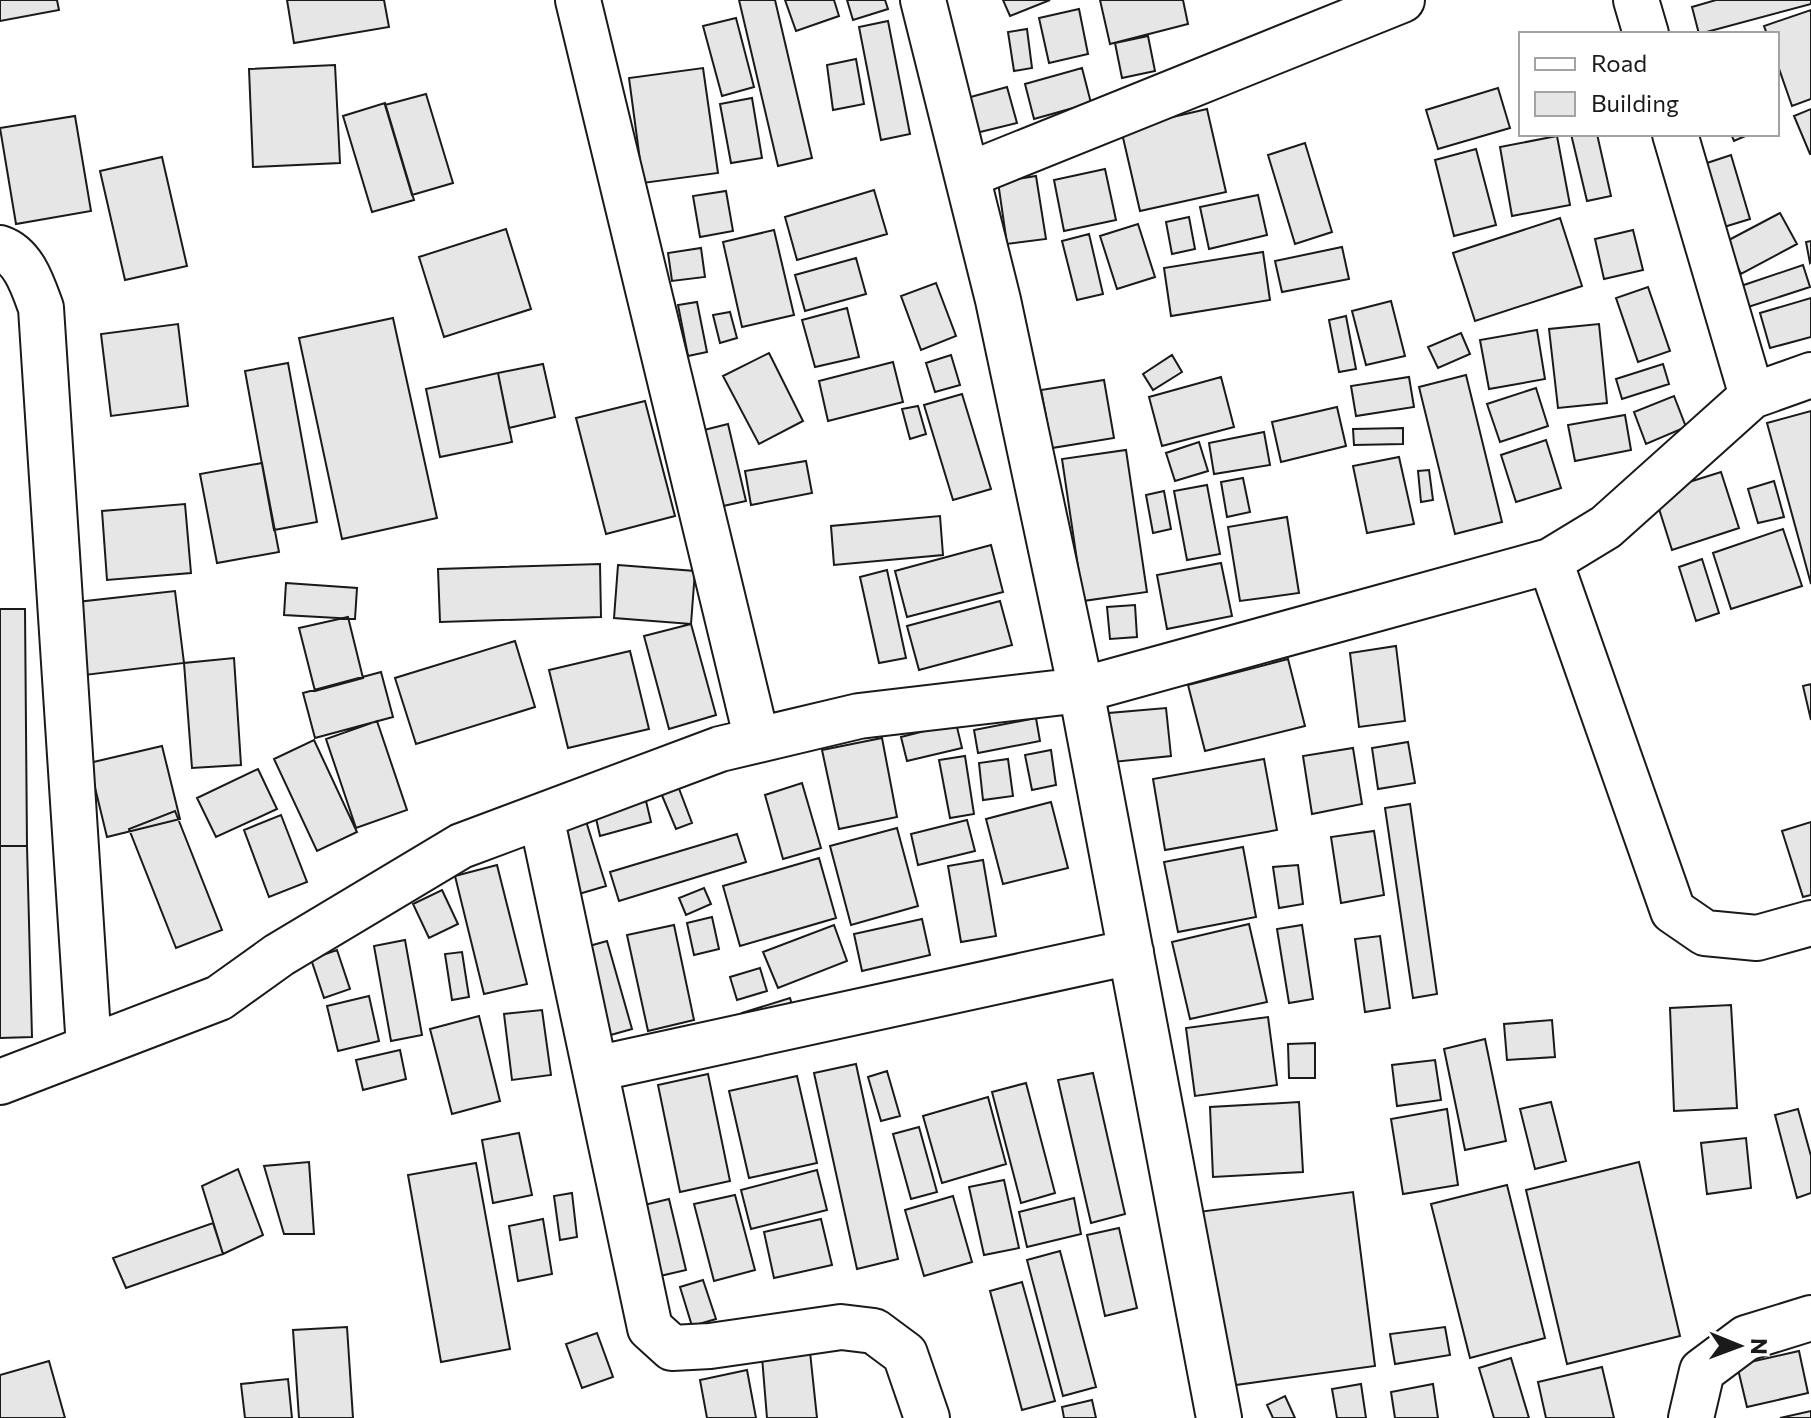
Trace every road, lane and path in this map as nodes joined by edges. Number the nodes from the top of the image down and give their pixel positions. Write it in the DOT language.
graph roads {
  1 [pos="578,0"];
  2 [pos="923,0"];
  3 [pos="1402,0"];
  4 [pos="1636,0"];
  5 [pos="1645,32"];
  6 [pos="1676,136"];
  7 [pos="968,175"];
  8 [pos="0,248"];
  9 [pos="1811,375"];
  10 [pos="1752,396"];
  11 [pos="1550,561"];
  12 [pos="1081,690"];
  13 [pos="757,740"];
  14 [pos="541,816"];
  15 [pos="1811,923"];
  16 [pos="1131,952"];
  17 [pos="89,1048"];
  18 [pos="595,1069"];
  19 [pos="0,1082"];
  20 [pos="1811,1318"];
  21 [pos="927,1418"];
  22 [pos="1219,1418"];
  23 [pos="1691,1418"];
  1 -- 13 [label="street"];
  2 -- 7 [label="street"];
  3 -- 7 [label="street"];
  4 -- 5 [label="street"];
  6 -- 10 [label="street"];
  7 -- 12 [label="street"];
  8 -- 17 [label="street"];
  9 -- 10 [label="street"];
  10 -- 11 [label="street"];
  11 -- 12 [label="street"];
  11 -- 15 [label="street"];
  12 -- 13 [label="street"];
  12 -- 16 [label="street"];
  13 -- 14 [label="street"];
  14 -- 17 [label="street"];
  14 -- 18 [label="street"];
  16 -- 18 [label="street"];
  16 -- 22 [label="street"];
  17 -- 19 [label="street"];
  18 -- 21 [label="street"];
  20 -- 23 [label="street"];
}
